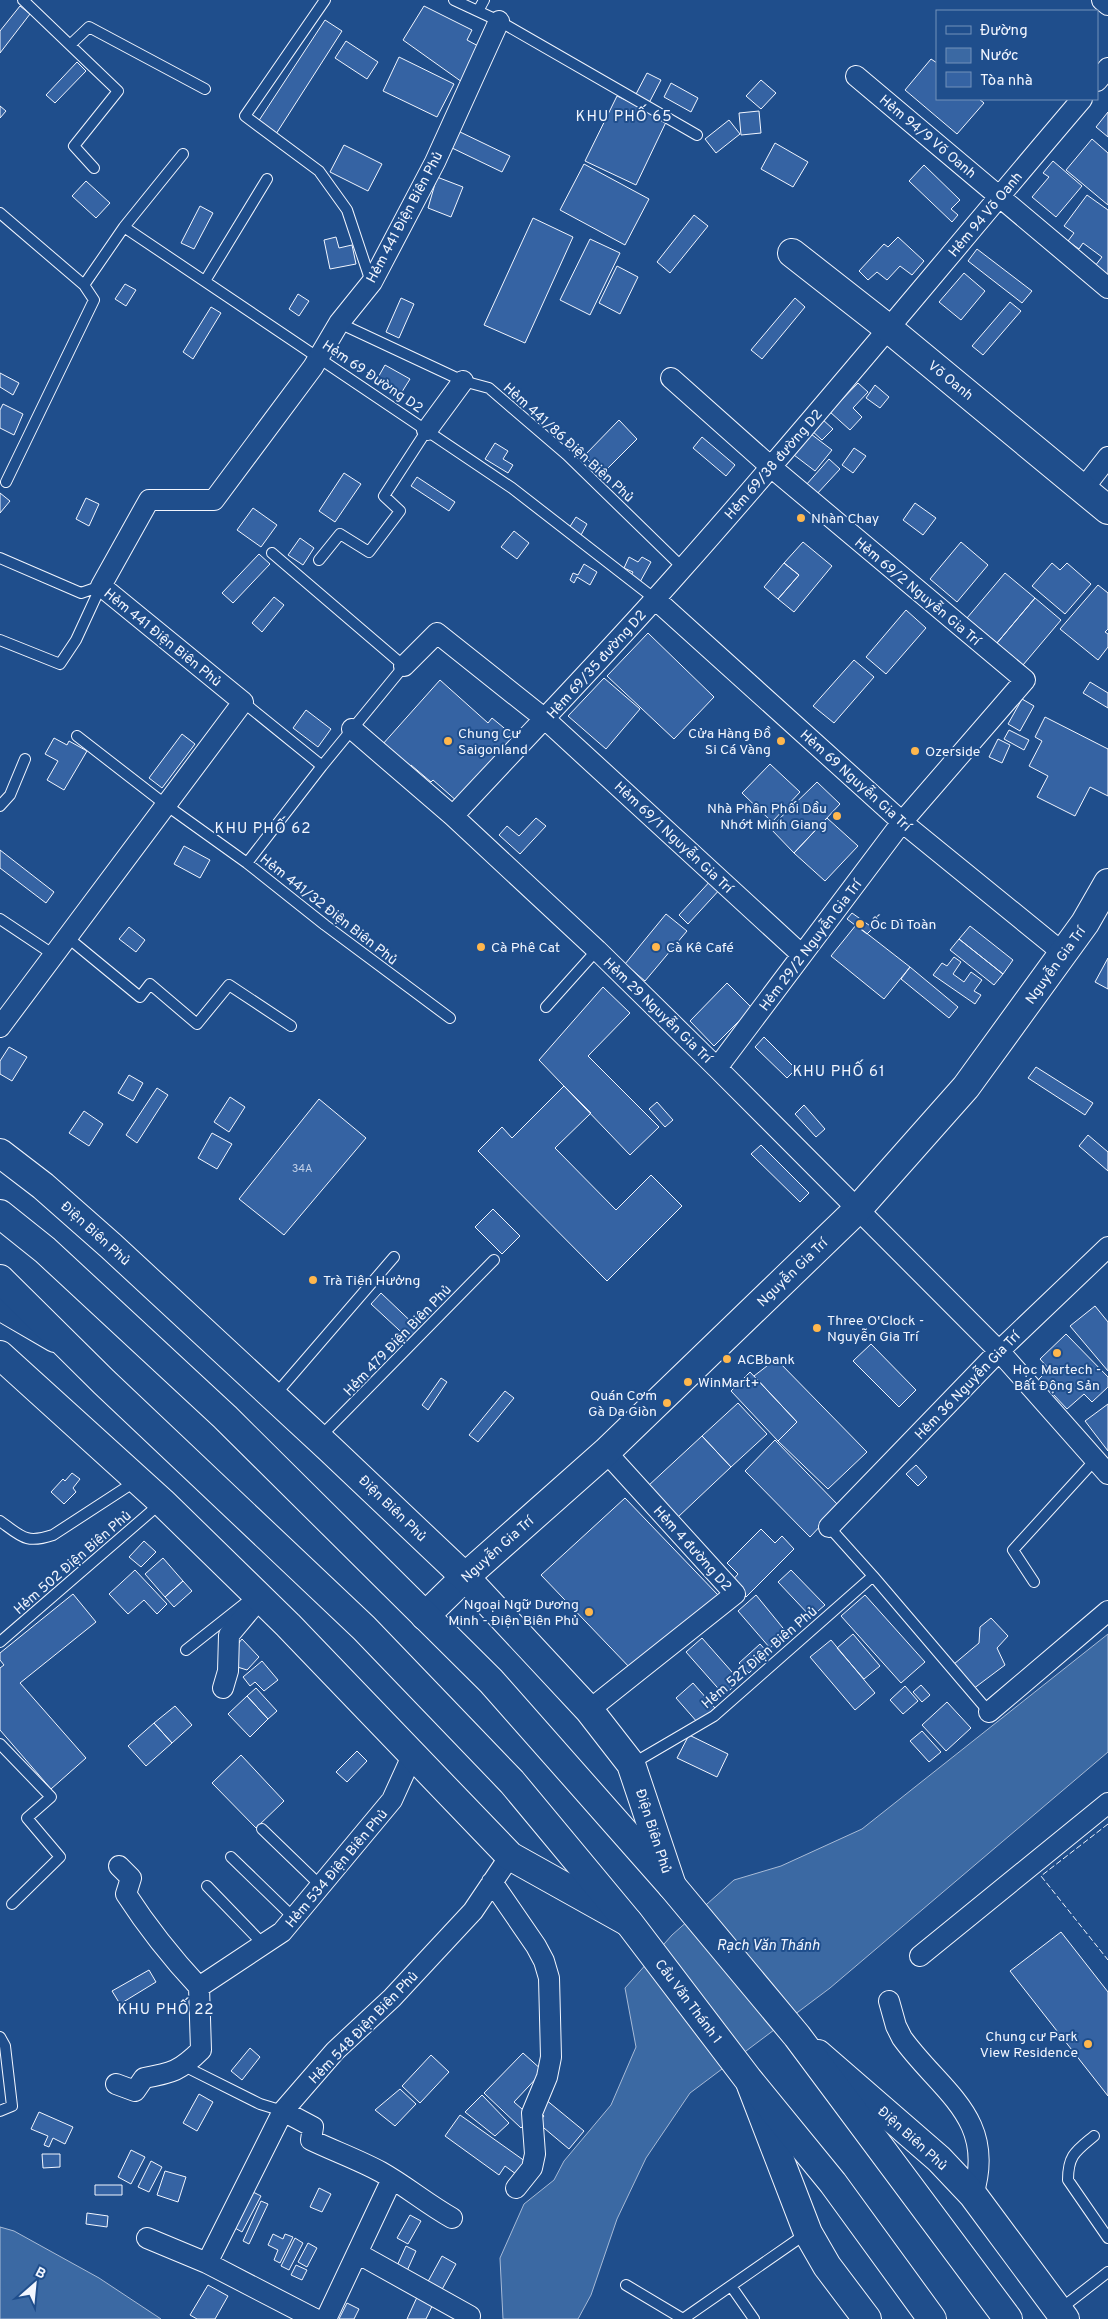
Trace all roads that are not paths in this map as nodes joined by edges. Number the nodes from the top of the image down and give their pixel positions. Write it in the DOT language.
graph roads {
  1 [pos="24,0"];
  2 [pos="325,0"];
  3 [pos="454,0"];
  4 [pos="484,0"];
  5 [pos="1102,0"];
  6 [pos="1108,5"];
  7 [pos="478,11"];
  8 [pos="498,21"];
  9 [pos="70,45"];
  10 [pos="1108,68"];
  11 [pos="856,76"];
  12 [pos="1098,80"];
  13 [pos="205,90"];
  14 [pos="1081,100"];
  15 [pos="698,135"];
  16 [pos="183,154"];
  17 [pos="94,168"];
  18 [pos="266,179"];
  19 [pos="999,196"];
  20 [pos="0,213"];
  21 [pos="124,227"];
  22 [pos="792,253"];
  23 [pos="205,281"];
  24 [pos="372,282"];
  25 [pos="84,285"];
  26 [pos="1108,288"];
  27 [pos="340,323"];
  28 [pos="889,329"];
  29 [pos="319,357"];
  30 [pos="671,378"];
  31 [pos="463,381"];
  32 [pos="427,430"];
  33 [pos="1108,457"];
  34 [pos="771,467"];
  35 [pos="6,482"];
  36 [pos="1083,489"];
  37 [pos="1108,510"];
  38 [pos="272,553"];
  39 [pos="0,558"];
  40 [pos="319,560"];
  41 [pos="683,568"];
  42 [pos="101,586"];
  43 [pos="656,599"];
  44 [pos="0,640"];
  45 [pos="404,666"];
  46 [pos="243,702"];
  47 [pos="546,719"];
  48 [pos="352,729"];
  49 [pos="77,736"];
  50 [pos="25,759"];
  51 [pos="322,766"];
  52 [pos="166,805"];
  53 [pos="0,806"];
  54 [pos="452,816"];
  55 [pos="902,822"];
  56 [pos="247,863"];
  57 [pos="1108,883"];
  58 [pos="0,919"];
  59 [pos="67,937"];
  60 [pos="597,950"];
  61 [pos="1063,953"];
  62 [pos="54,955"];
  63 [pos="802,955"];
  64 [pos="546,1007"];
  65 [pos="450,1018"];
  66 [pos="291,1026"];
  67 [pos="0,1027"];
  68 [pos="717,1068"];
  69 [pos="0,1153"];
  70 [pos="857,1210"];
  71 [pos="0,1214"];
  72 [pos="1108,1246"];
  73 [pos="394,1257"];
  74 [pos="494,1260"];
  75 [pos="0,1279"];
  76 [pos="0,1306"];
  77 [pos="64,1342"];
  78 [pos="999,1352"];
  79 [pos="0,1355"];
  80 [pos="274,1396"];
  81 [pos="319,1438"];
  82 [pos="606,1452"];
  83 [pos="1102,1467"];
  84 [pos="137,1480"];
  85 [pos="162,1502"];
  86 [pos="0,1521"];
  87 [pos="829,1527"];
  88 [pos="873,1576"];
  89 [pos="465,1577"];
  90 [pos="1034,1582"];
  91 [pos="258,1596"];
  92 [pos="1108,1611"];
  93 [pos="425,1616"];
  94 [pos="0,1642"];
  95 [pos="186,1650"];
  96 [pos="223,1688"];
  97 [pos="589,1710"];
  98 [pos="989,1712"];
  99 [pos="0,1744"];
  100 [pos="412,1756"];
  101 [pos="631,1764"];
  102 [pos="1108,1804"];
  103 [pos="262,1830"];
  104 [pos="510,1856"];
  105 [pos="231,1857"];
  106 [pos="120,1866"];
  107 [pos="492,1882"];
  108 [pos="206,1886"];
  109 [pos="321,1886"];
  110 [pos="672,1886"];
  111 [pos="12,1904"];
  112 [pos="294,1918"];
  113 [pos="630,1924"];
  114 [pos="264,1945"];
  115 [pos="920,1956"];
  116 [pos="199,1987"];
  117 [pos="889,2001"];
  118 [pos="797,2036"];
  119 [pos="0,2037"];
  120 [pos="3,2056"];
  121 [pos="184,2066"];
  122 [pos="748,2079"];
  123 [pos="116,2084"];
  124 [pos="0,2111"];
  125 [pos="283,2111"];
  126 [pos="1094,2136"];
  127 [pos="392,2179"];
  128 [pos="516,2188"];
  129 [pos="973,2195"];
  130 [pos="452,2218"];
  131 [pos="808,2232"];
  132 [pos="148,2238"];
  133 [pos="1108,2238"];
  134 [pos="357,2253"];
  135 [pos="207,2264"];
  136 [pos="1108,2272"];
  137 [pos="626,2285"];
  138 [pos="731,2286"];
  139 [pos="1062,2315"];
  140 [pos="470,2316"];
  141 [pos="315,2319"];
  142 [pos="326,2319"];
  143 [pos="754,2319"];
  144 [pos="867,2319"];
  145 [pos="932,2319"];
  146 [pos="1008,2319"];
  1 -- 9 [label="lane"];
  2 -- 24 [label="lane"];
  3 -- 7 [label="lane"];
  4 -- 7 [label="lane"];
  5 -- 6 [label="street"];
  7 -- 8 [label="lane"];
  8 -- 15 [label="lane"];
  8 -- 24 [label="street, Hẻm 441 Điện Biên Phủ"];
  9 -- 13 [label="lane"];
  9 -- 17 [label="lane"];
  10 -- 12 [label="street"];
  11 -- 19 [label="street, Hẻm 94/9 Võ Oanh"];
  14 -- 19 [label="street, Hẻm 94 Võ Oanh"];
  16 -- 21 [label="lane"];
  18 -- 23 [label="lane"];
  19 -- 26 [label="street, Hẻm 94/9 Võ Oanh"];
  19 -- 28 [label="street, Hẻm 94 Võ Oanh"];
  20 -- 25 [label="lane"];
  21 -- 23 [label="lane, Hẻm 69 Đường D2"];
  21 -- 25 [label="lane"];
  22 -- 28 [label="main road, Võ Oanh"];
  23 -- 29 [label="lane, Hẻm 69 Đường D2"];
  24 -- 27 [label="street, Hẻm 441 Điện Biên Phủ"];
  25 -- 35 [label="lane"];
  27 -- 29 [label="street, Hẻm 441 Điện Biên Phủ"];
  27 -- 31 [label="lane, Hẻm 441/86 Điện Biên Phủ"];
  28 -- 34 [label="street, Hẻm 69/38 đường D2"];
  28 -- 36 [label="main road, Võ Oanh"];
  29 -- 32 [label="lane, Hẻm 69 Đường D2"];
  29 -- 42 [label="street, Hẻm 441 Điện Biên Phủ"];
  30 -- 34 [label="street, Hẻm 69/2 Nguyễn Gia Trí"];
  31 -- 32 [label="street"];
  31 -- 41 [label="lane, Hẻm 441/86 Điện Biên Phủ"];
  32 -- 40 [label="lane"];
  32 -- 43 [label="lane, Hẻm 69 Đường D2"];
  33 -- 36 [label="street"];
  34 -- 41 [label="street, Hẻm 69/38 đường D2"];
  34 -- 55 [label="street, Hẻm 69/2 Nguyễn Gia Trí"];
  36 -- 37 [label="main road, Võ Oanh"];
  38 -- 45 [label="lane"];
  39 -- 42 [label="lane"];
  41 -- 43 [label="street, Hẻm 69/38 đường D2"];
  42 -- 44 [label="lane"];
  42 -- 46 [label="street, Hẻm 441 Điện Biên Phủ"];
  43 -- 47 [label="street, Hẻm 69/35 đường D2"];
  43 -- 55 [label="street, Hẻm 69 Nguyễn Gia Trí"];
  45 -- 47 [label="street, Hẻm 69/1 Nguyễn Gia Trí"];
  45 -- 48 [label="lane"];
  46 -- 51 [label="lane"];
  46 -- 52 [label="street"];
  47 -- 54 [label="street, Hẻm 69/35 đường D2"];
  47 -- 63 [label="street, Hẻm 69/1 Nguyễn Gia Trí"];
  48 -- 51 [label="lane"];
  48 -- 54 [label="street, Hẻm 29 Nguyễn Gia Trí"];
  49 -- 52 [label="lane, Hẻm 441/32 Điện Biên Phủ"];
  50 -- 53 [label="lane"];
  51 -- 56 [label="lane"];
  52 -- 56 [label="lane, Hẻm 441/32 Điện Biên Phủ"];
  52 -- 59 [label="street"];
  54 -- 60 [label="street, Hẻm 29 Nguyễn Gia Trí"];
  55 -- 61 [label="street, Hẻm 69 Nguyễn Gia Trí"];
  55 -- 63 [label="street, Hẻm 29/2 Nguyễn Gia Trí"];
  56 -- 65 [label="lane, Hẻm 441/32 Điện Biên Phủ"];
  57 -- 61 [label="main road, Nguyễn Gia Trí"];
  58 -- 62 [label="lane"];
  59 -- 62 [label="street"];
  59 -- 66 [label="lane"];
  60 -- 64 [label="lane"];
  60 -- 68 [label="street, Hẻm 29 Nguyễn Gia Trí"];
  61 -- 70 [label="main road, Nguyễn Gia Trí"];
  62 -- 67 [label="street"];
  63 -- 68 [label="street, Hẻm 29/2 Nguyễn Gia Trí"];
  68 -- 70 [label="street, Hẻm 29 Nguyễn Gia Trí"];
  69 -- 80 [label="main road, Điện Biên Phủ"];
  70 -- 78 [label="street, Hẻm 29 Nguyễn Gia Trí"];
  70 -- 82 [label="main road, Nguyễn Gia Trí"];
  71 -- 93 [label="main road, Điện Biên Phủ"];
  72 -- 78 [label="street, Hẻm 36 Nguyễn Gia Trí"];
  73 -- 80 [label="lane"];
  74 -- 81 [label="lane, Hẻm 479 Điện Biên Phủ"];
  75 -- 77 [label="main road"];
  76 -- 77 [label="main road"];
  77 -- 113 [label="main road"];
  78 -- 83 [label="street, Hẻm 29 Nguyễn Gia Trí"];
  78 -- 87 [label="street, Hẻm 36 Nguyễn Gia Trí"];
  79 -- 84 [label="main road"];
  80 -- 81 [label="main road, Điện Biên Phủ"];
  81 -- 89 [label="main road, Điện Biên Phủ"];
  82 -- 89 [label="main road, Nguyễn Gia Trí"];
  82 -- 97 [label="street, Hẻm 4 đường D2"];
  83 -- 90 [label="lane"];
  84 -- 85 [label="main road"];
  84 -- 86 [label="lane"];
  85 -- 91 [label="main road"];
  85 -- 94 [label="lane, Hẻm 502 Điện Biên Phủ"];
  87 -- 88 [label="lane"];
  88 -- 98 [label="lane"];
  88 -- 101 [label="lane, Hẻm 527 Điện Biên Phủ"];
  89 -- 93 [label="main road, Nguyễn Gia Trí"];
  89 -- 97 [label="main road, Điện Biên Phủ"];
  91 -- 95 [label="lane"];
  91 -- 96 [label="street"];
  91 -- 100 [label="main road"];
  92 -- 98 [label="street"];
  93 -- 110 [label="main road, Điện Biên Phủ"];
  97 -- 101 [label="main road, Điện Biên Phủ"];
  99 -- 111 [label="lane"];
  100 -- 104 [label="main road"];
  100 -- 109 [label="street, Hẻm 534 Điện Biên Phủ"];
  101 -- 110 [label="main road, Điện Biên Phủ"];
  102 -- 115 [label="street"];
  103 -- 109 [label="lane"];
  104 -- 107 [label="street, Hẻm 548 Điện Biên Phủ"];
  104 -- 113 [label="main road"];
  105 -- 112 [label="lane"];
  106 -- 116 [label="street"];
  107 -- 125 [label="street, Hẻm 548 Điện Biên Phủ"];
  107 -- 128 [label="street"];
  108 -- 114 [label="lane"];
  109 -- 112 [label="street, Hẻm 534 Điện Biên Phủ"];
  110 -- 118 [label="main road"];
  112 -- 114 [label="street, Hẻm 534 Điện Biên Phủ"];
  113 -- 122 [label="main road, Cầu Văn Thánh 1"];
  114 -- 116 [label="street, Hẻm 534 Điện Biên Phủ"];
  116 -- 121 [label="street"];
  117 -- 129 [label="street"];
  118 -- 129 [label="main road, Điện Biên Phủ"];
  118 -- 146 [label="main road, Điện Biên Phủ"];
  119 -- 120 [label="lane"];
  120 -- 124 [label="lane"];
  121 -- 123 [label="street"];
  121 -- 125 [label="lane"];
  122 -- 131 [label="main road"];
  122 -- 145 [label="main road"];
  125 -- 127 [label="street"];
  125 -- 135 [label="street, Hẻm 548 Điện Biên Phủ"];
  126 -- 133 [label="lane"];
  127 -- 130 [label="street"];
  127 -- 134 [label="street"];
  129 -- 139 [label="main road, Điện Biên Phủ"];
  131 -- 138 [label="lane"];
  131 -- 144 [label="main road"];
  132 -- 135 [label="street"];
  134 -- 140 [label="street"];
  134 -- 142 [label="street"];
  135 -- 141 [label="street"];
  136 -- 139 [label="lane"];
  137 -- 138 [label="lane"];
  138 -- 143 [label="lane"];
}
